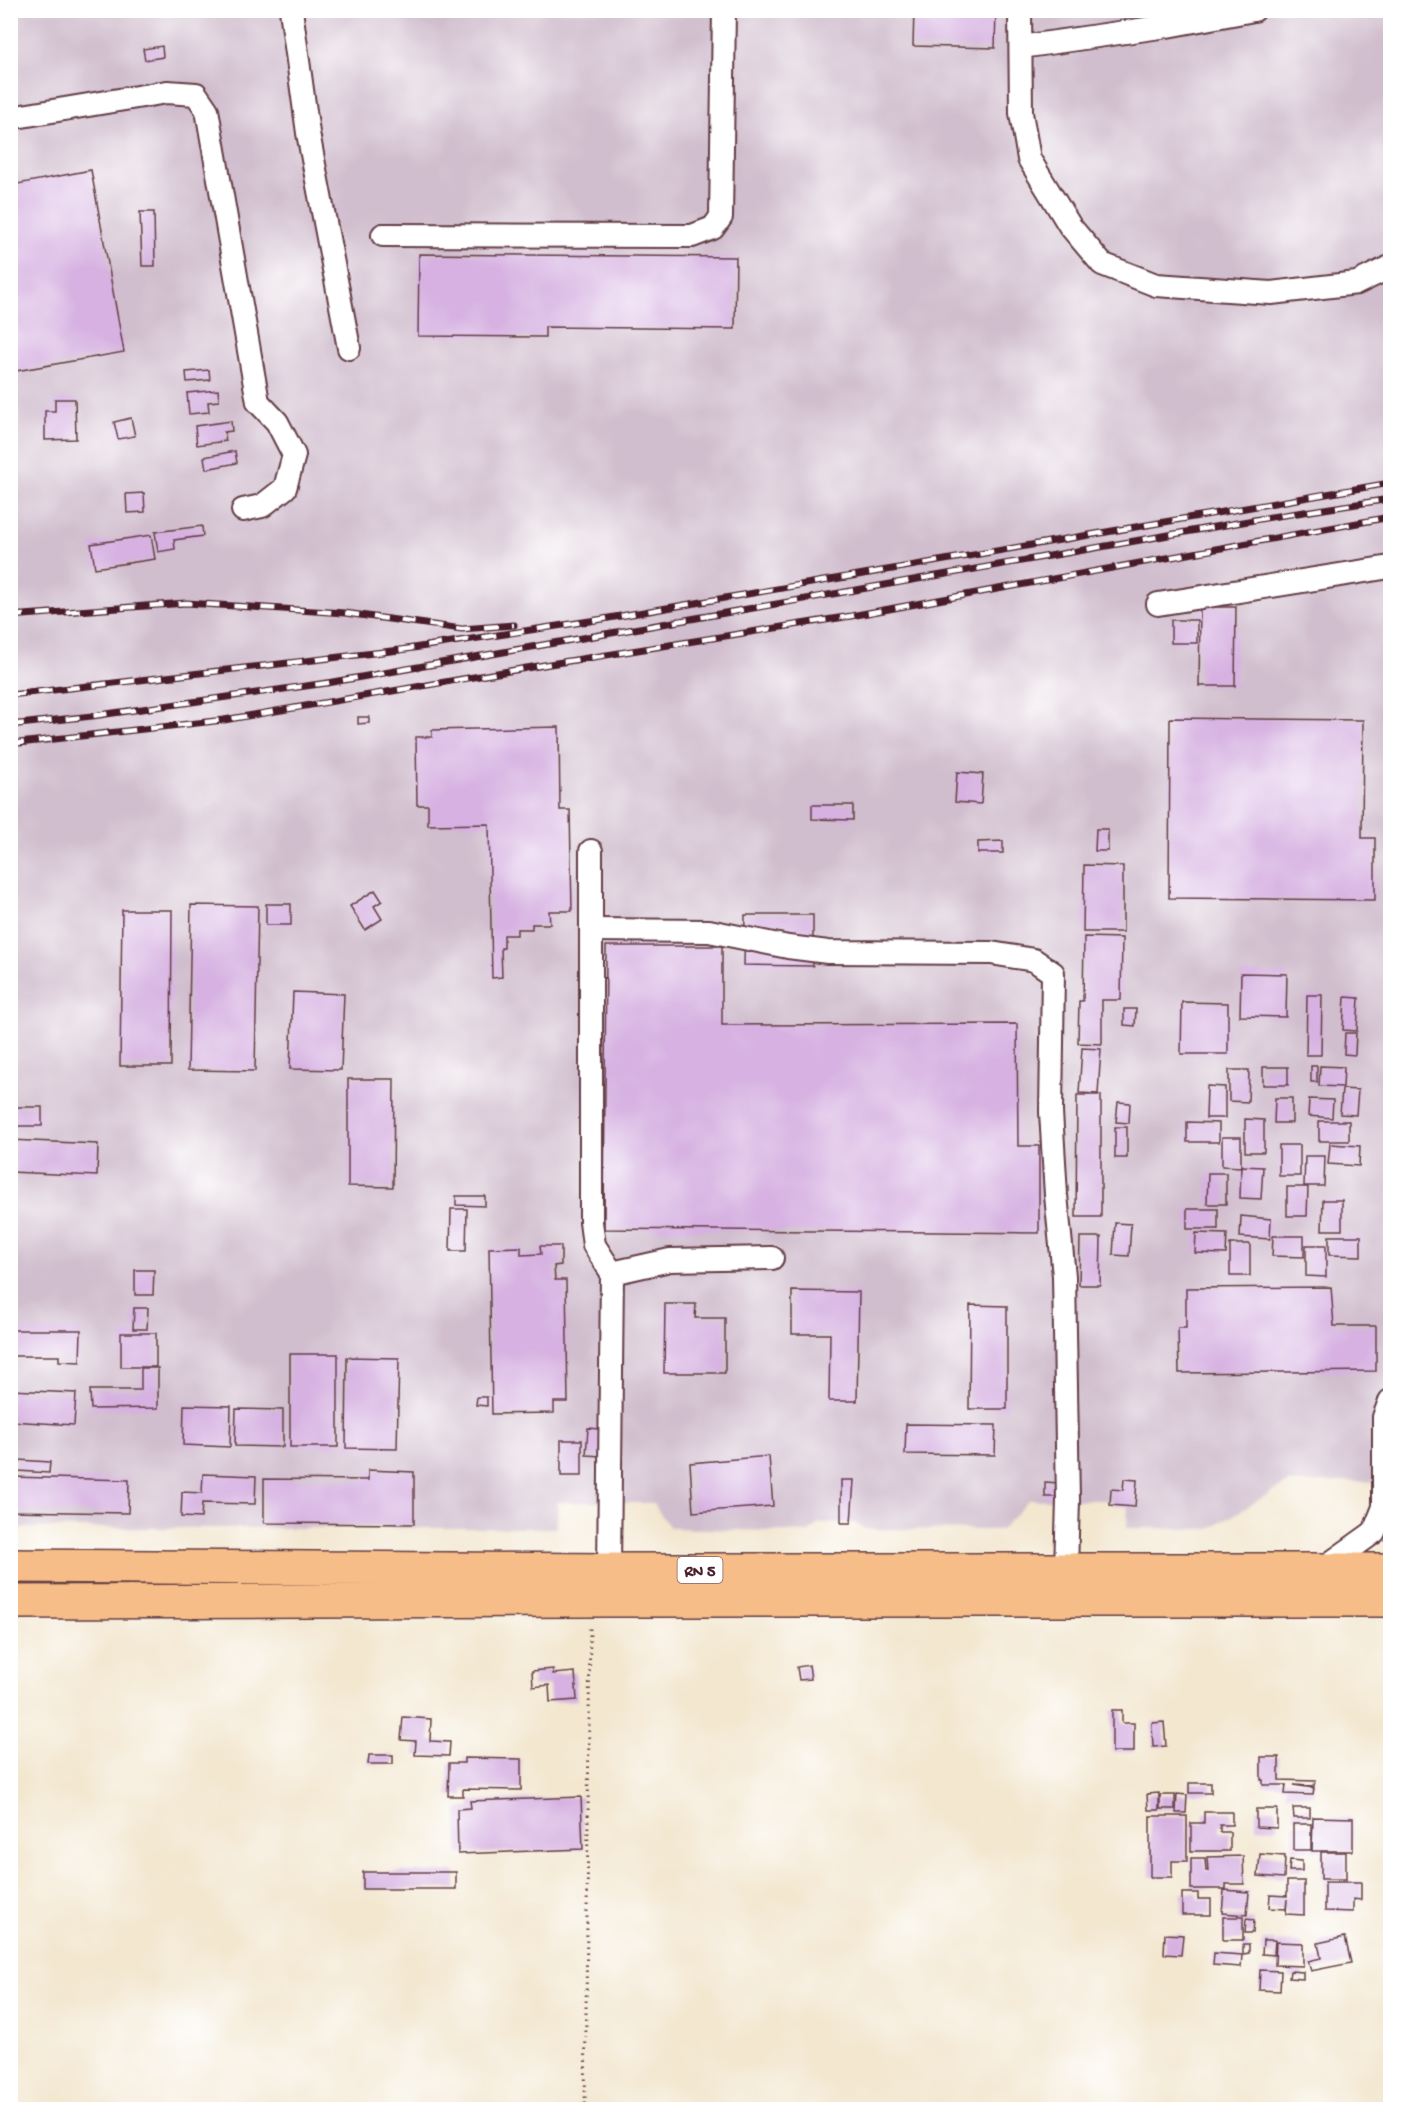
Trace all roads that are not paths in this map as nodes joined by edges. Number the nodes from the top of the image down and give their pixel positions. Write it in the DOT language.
graph roads {
  1 [pos="291,10"];
  2 [pos="724,10"];
  3 [pos="1020,10"];
  4 [pos="1254,10"];
  5 [pos="1021,47"];
  6 [pos="10,118"];
  7 [pos="383,235"];
  8 [pos="1390,267"];
  9 [pos="349,348"];
  10 [pos="243,510"];
  11 [pos="1390,567"];
  12 [pos="1158,604"];
  13 [pos="591,851"];
  14 [pos="591,930"];
  15 [pos="772,1258"];
  16 [pos="612,1273"];
  17 [pos="1390,1401"];
  18 [pos="10,1566"];
  19 [pos="609,1570"];
  20 [pos="1066,1570"];
  21 [pos="1320,1570"];
  22 [pos="1390,1570"];
  23 [pos="1390,1600"];
  24 [pos="10,1602"];
  1 -- 9 [label="lane"];
  2 -- 7 [label="lane"];
  3 -- 5 [label="lane"];
  4 -- 5 [label="lane"];
  5 -- 8 [label="lane"];
  6 -- 10 [label="lane"];
  11 -- 12 [label="lane"];
  13 -- 14 [label="lane"];
  14 -- 16 [label="lane"];
  14 -- 20 [label="lane"];
  15 -- 16 [label="lane"];
  16 -- 19 [label="lane"];
  17 -- 21 [label="lane"];
  18 -- 19 [label="highway, RN 5"];
  19 -- 20 [label="highway, RN 5"];
  20 -- 21 [label="highway, RN 5"];
  21 -- 22 [label="highway, RN 5"];
  23 -- 24 [label="highway, RN 5"];
}
